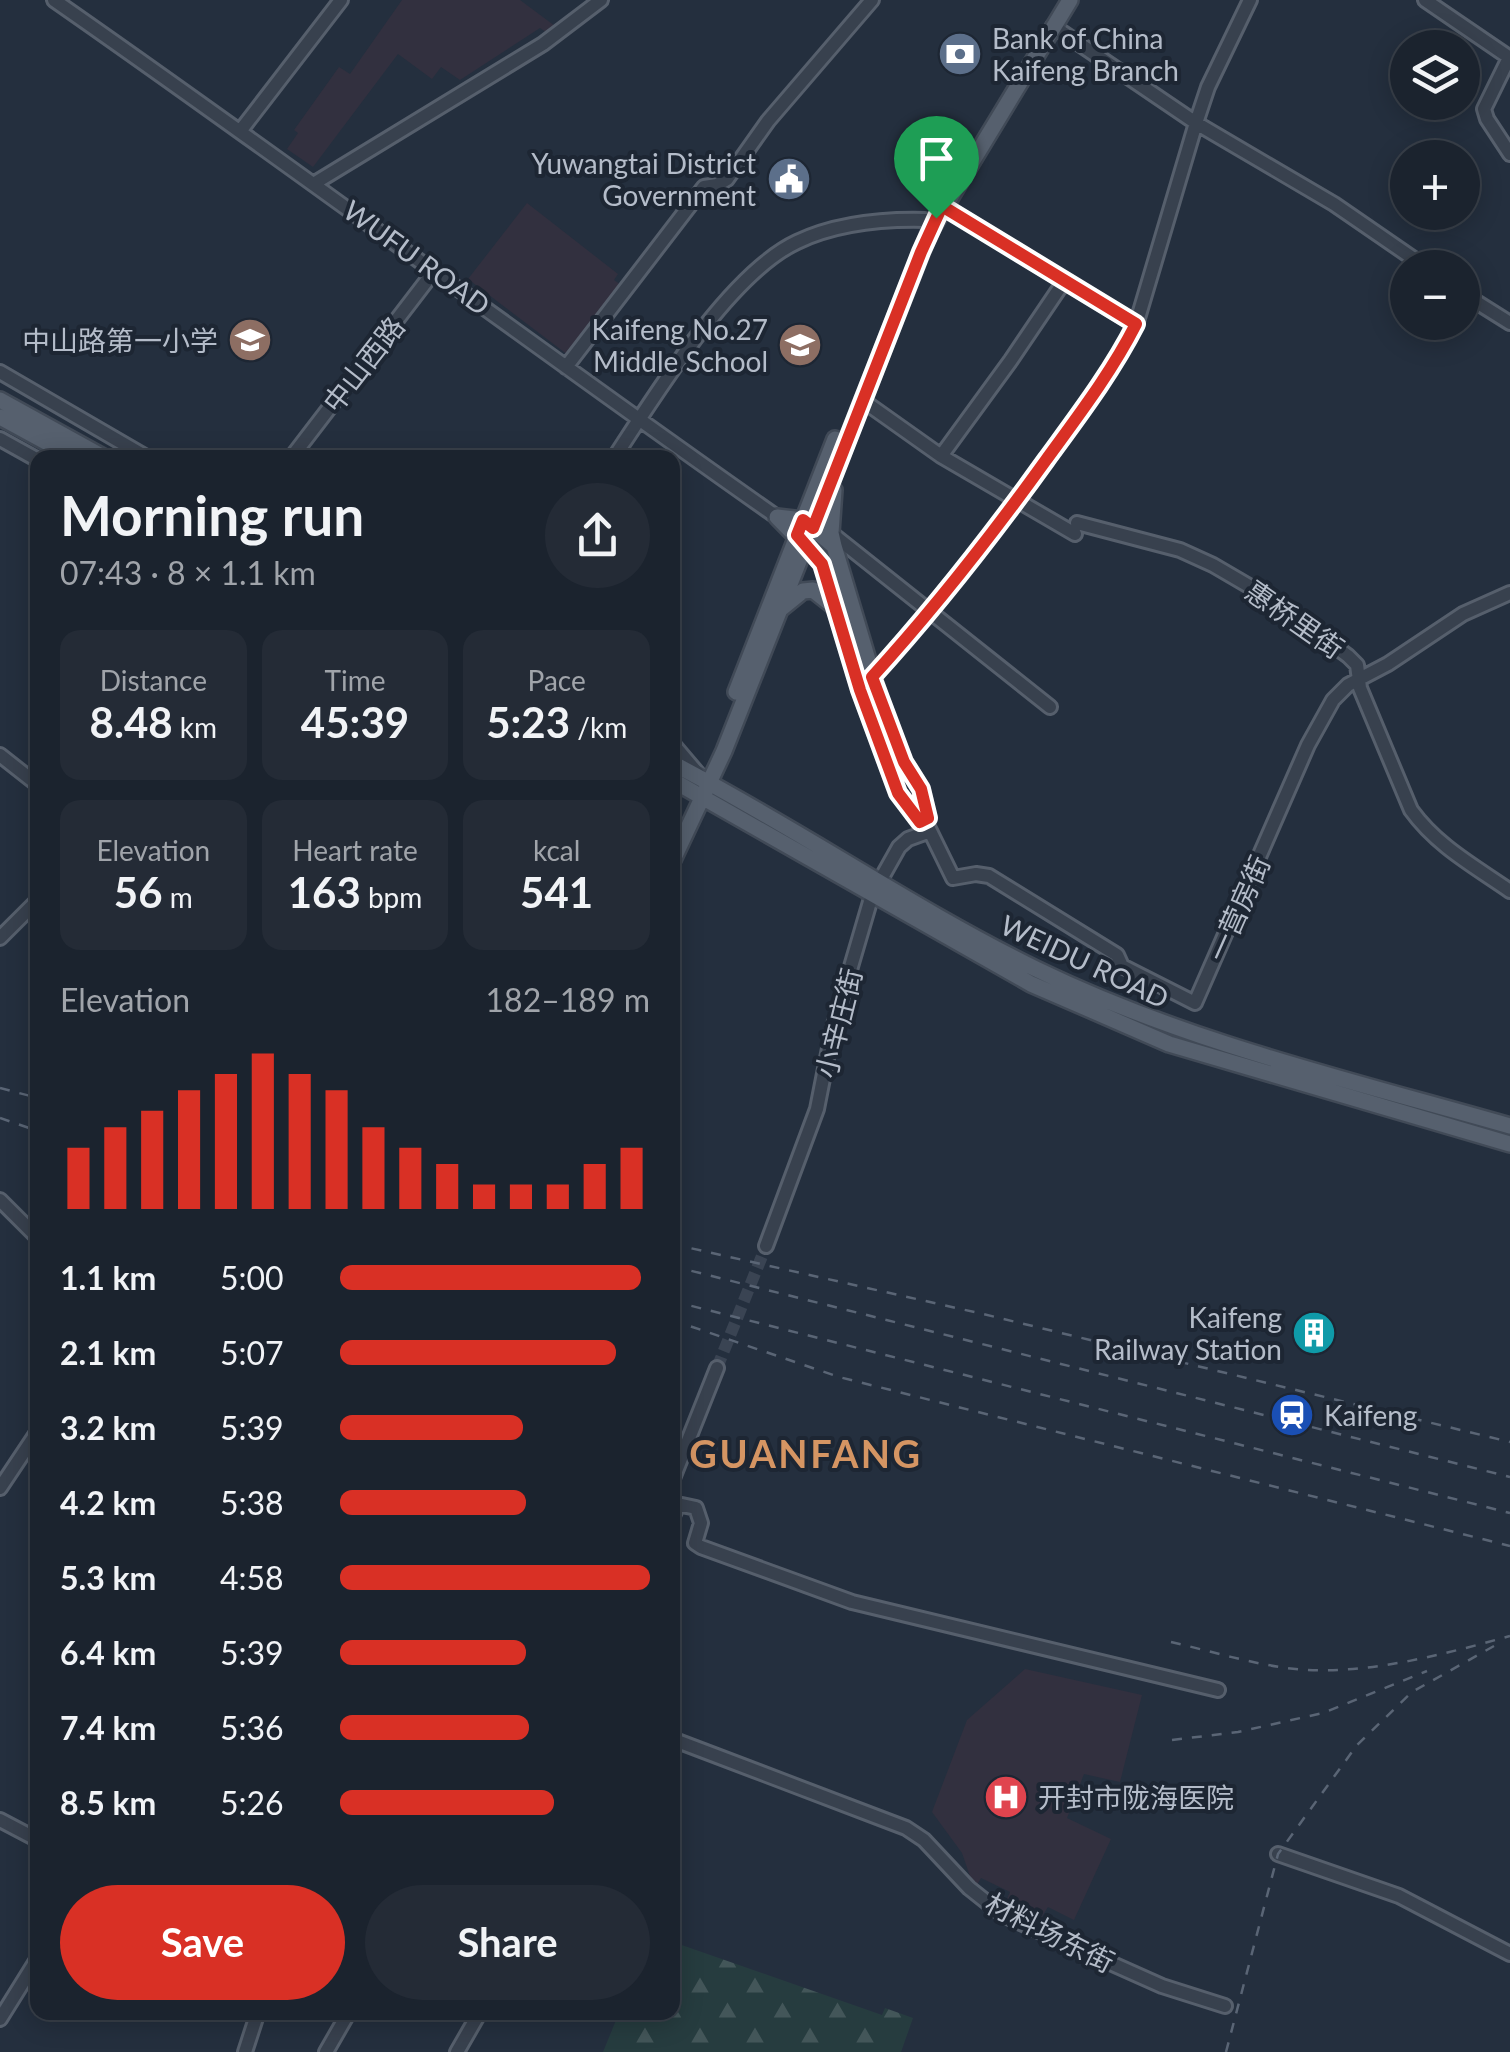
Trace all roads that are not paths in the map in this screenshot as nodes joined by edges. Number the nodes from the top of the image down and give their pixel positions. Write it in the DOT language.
graph roads {
  1 [pos="54,0"];
  2 [pos="341,0"];
  3 [pos="601,0"];
  4 [pos="872,0"];
  5 [pos="1058,0"];
  6 [pos="1070,0"];
  7 [pos="1250,0"];
  8 [pos="1425,0"];
  9 [pos="1054,26"];
  10 [pos="1510,58"];
  11 [pos="1196,123"];
  12 [pos="240,130"];
  13 [pos="1510,154"];
  14 [pos="315,183"];
  15 [pos="942,206"];
  16 [pos="925,220"];
  17 [pos="1401,250"];
  18 [pos="435,270"];
  19 [pos="1062,282"];
  20 [pos="1480,304"];
  21 [pos="1510,322"];
  22 [pos="1135,327"];
  23 [pos="566,367"];
  24 [pos="0,372"];
  25 [pos="0,400"];
  26 [pos="862,400"];
  27 [pos="0,416"];
  28 [pos="638,420"];
  29 [pos="0,439"];
  30 [pos="842,449"];
  31 [pos="61,450"];
  32 [pos="91,450"];
  33 [pos="134,450"];
  34 [pos="297,450"];
  35 [pos="619,450"];
  36 [pos="30,456"];
  37 [pos="941,456"];
  38 [pos="1016,501"];
  39 [pos="778,516"];
  40 [pos="805,532"];
  41 [pos="833,539"];
  42 [pos="1510,592"];
  43 [pos="834,607"];
  44 [pos="780,610"];
  45 [pos="930,611"];
  46 [pos="1358,678"];
  47 [pos="866,683"];
  48 [pos="1050,707"];
  49 [pos="0,755"];
  50 [pos="680,755"];
  51 [pos="680,769"];
  52 [pos="30,779"];
  53 [pos="680,782"];
  54 [pos="702,787"];
  55 [pos="680,791"];
  56 [pos="680,826"];
  57 [pos="927,826"];
  58 [pos="680,842"];
  59 [pos="876,889"];
  60 [pos="1510,890"];
  61 [pos="30,908"];
  62 [pos="0,938"];
  63 [pos="1510,1126"];
  64 [pos="1510,1144"];
  65 [pos="0,1200"];
  66 [pos="30,1230"];
  67 [pos="766,1246"];
  68 [pos="717,1368"];
  69 [pos="30,1444"];
  70 [pos="680,1462"];
  71 [pos="0,1488"];
  72 [pos="680,1505"];
  73 [pos="1218,1690"];
  74 [pos="680,1742"];
  75 [pos="0,1820"];
  76 [pos="30,1836"];
  77 [pos="1278,1854"];
  78 [pos="1510,1954"];
  79 [pos="30,1971"];
  80 [pos="1225,2006"];
  81 [pos="0,2019"];
  82 [pos="255,2020"];
  83 [pos="344,2020"];
  84 [pos="475,2020"];
  85 [pos="245,2052"];
  86 [pos="326,2052"];
  87 [pos="457,2052"];
  1 -- 12 [label="street, WUFU ROAD"];
  2 -- 12 [label="street"];
  3 -- 14 [label="street"];
  4 -- 23 [label="street"];
  5 -- 16 [label="main road"];
  6 -- 9 [label="main road"];
  7 -- 11 [label="street"];
  8 -- 10 [label="street"];
  9 -- 11 [label="street"];
  9 -- 15 [label="main road"];
  10 -- 13 [label="street"];
  11 -- 17 [label="street"];
  11 -- 22 [label="street"];
  12 -- 14 [label="street, WUFU ROAD"];
  14 -- 18 [label="street, WUFU ROAD"];
  15 -- 19 [label="street"];
  15 -- 26 [label="main road"];
  16 -- 28 [label="street"];
  16 -- 40 [label="main road"];
  18 -- 23 [label="street, WUFU ROAD"];
  18 -- 34 [label="street, 中山西路"];
  19 -- 22 [label="street"];
  19 -- 37 [label="street"];
  20 -- 21 [label="street"];
  22 -- 38 [label="street"];
  23 -- 28 [label="street, WUFU ROAD"];
  24 -- 33 [label="street"];
  25 -- 32 [label="main road"];
  26 -- 30 [label="main road"];
  26 -- 37 [label="street, 惠桥里街"];
  27 -- 31 [label="main road"];
  28 -- 35 [label="street"];
  28 -- 39 [label="street, WUFU ROAD"];
  29 -- 36 [label="street"];
  30 -- 40 [label="main road"];
  30 -- 41 [label="main road"];
  37 -- 38 [label="street, 惠桥里街"];
  38 -- 45 [label="street"];
  38 -- 46 [label="street, 惠桥里街"];
  39 -- 40 [label="main road"];
  40 -- 41 [label="main road"];
  40 -- 43 [label="main road"];
  40 -- 44 [label="main road"];
  40 -- 54 [label="main road"];
  41 -- 45 [label="street"];
  41 -- 47 [label="main road"];
  42 -- 46 [label="street, 一营房街"];
  43 -- 44 [label="main road"];
  43 -- 47 [label="main road"];
  44 -- 54 [label="main road"];
  45 -- 47 [label="street"];
  45 -- 48 [label="street"];
  46 -- 57 [label="street, 一营房街"];
  46 -- 60 [label="street, 惠桥里街"];
  47 -- 57 [label="main road"];
  49 -- 52 [label="street"];
  50 -- 54 [label="street"];
  51 -- 54 [label="main road, WEIDU ROAD"];
  53 -- 54 [label="main road, WEIDU ROAD"];
  54 -- 55 [label="street"];
  54 -- 56 [label="main road"];
  54 -- 58 [label="main road"];
  54 -- 59 [label="main road, WEIDU ROAD"];
  57 -- 59 [label="street, 小辛庄街"];
  59 -- 63 [label="main road, WEIDU ROAD"];
  59 -- 64 [label="main road, WEIDU ROAD"];
  59 -- 67 [label="street, 小辛庄街"];
  61 -- 62 [label="street"];
  65 -- 66 [label="street"];
  68 -- 70 [label="street"];
  69 -- 71 [label="street"];
  72 -- 73 [label="street"];
  74 -- 80 [label="street, 材料场东街"];
  75 -- 76 [label="street"];
  77 -- 78 [label="street"];
  79 -- 81 [label="street"];
  82 -- 85 [label="street"];
  83 -- 86 [label="street"];
  84 -- 87 [label="street"];
}
